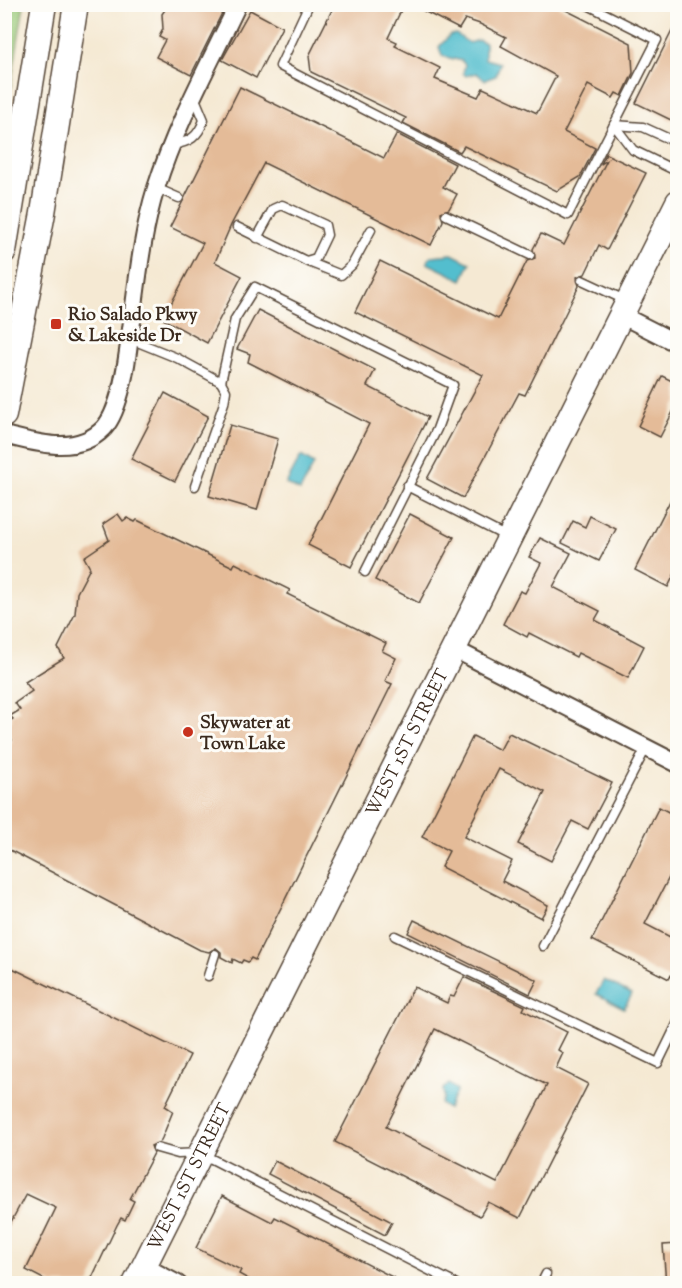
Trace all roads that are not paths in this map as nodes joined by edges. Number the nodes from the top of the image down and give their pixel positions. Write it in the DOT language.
graph roads {
  1 [pos="45,4"];
  2 [pos="76,4"];
  3 [pos="238,4"];
  4 [pos="309,4"];
  5 [pos="586,4"];
  6 [pos="614,125"];
  7 [pos="678,143"];
  8 [pos="678,172"];
  9 [pos="156,188"];
  10 [pos="179,198"];
  11 [pos="678,202"];
  12 [pos="446,215"];
  13 [pos="237,227"];
  14 [pos="371,230"];
  15 [pos="257,238"];
  16 [pos="4,251"];
  17 [pos="530,255"];
  18 [pos="306,261"];
  19 [pos="582,280"];
  20 [pos="624,308"];
  21 [pos="130,339"];
  22 [pos="678,344"];
  23 [pos="221,382"];
  24 [pos="4,415"];
  25 [pos="4,435"];
  26 [pos="195,486"];
  27 [pos="407,486"];
  28 [pos="508,537"];
  29 [pos="365,572"];
  30 [pos="452,648"];
  31 [pos="646,748"];
  32 [pos="678,764"];
  33 [pos="395,936"];
  34 [pos="543,946"];
  35 [pos="214,954"];
  36 [pos="208,976"];
  37 [pos="678,1022"];
  38 [pos="157,1148"];
  39 [pos="200,1153"];
  40 [pos="546,1274"];
  41 [pos="139,1275"];
  42 [pos="178,1284"];
  43 [pos="456,1284"];
  44 [pos="541,1284"];
  1 -- 16 [label="street"];
  2 -- 24 [label="street"];
  3 -- 9 [label="street"];
  4 -- 6 [label="lane"];
  5 -- 6 [label="lane"];
  6 -- 7 [label="lane"];
  6 -- 8 [label="lane"];
  9 -- 10 [label="lane"];
  9 -- 21 [label="street"];
  11 -- 20 [label="street, WEST 1ST STREET"];
  12 -- 17 [label="lane"];
  13 -- 15 [label="lane"];
  14 -- 18 [label="lane"];
  15 -- 18 [label="lane"];
  15 -- 18 [label="lane"];
  19 -- 20 [label="lane"];
  20 -- 22 [label="street"];
  20 -- 28 [label="street, WEST 1ST STREET"];
  21 -- 23 [label="lane"];
  21 -- 25 [label="street"];
  23 -- 26 [label="lane"];
  23 -- 27 [label="lane"];
  27 -- 28 [label="lane"];
  27 -- 29 [label="lane"];
  28 -- 30 [label="street, WEST 1ST STREET"];
  30 -- 31 [label="street"];
  30 -- 39 [label="street, WEST 1ST STREET"];
  31 -- 32 [label="street"];
  31 -- 34 [label="lane"];
  33 -- 37 [label="lane"];
  35 -- 36 [label="lane"];
  38 -- 39 [label="lane"];
  39 -- 41 [label="street, WEST 1ST STREET"];
  39 -- 43 [label="lane"];
  40 -- 44 [label="lane"];
  41 -- 42 [label="street"];
}
